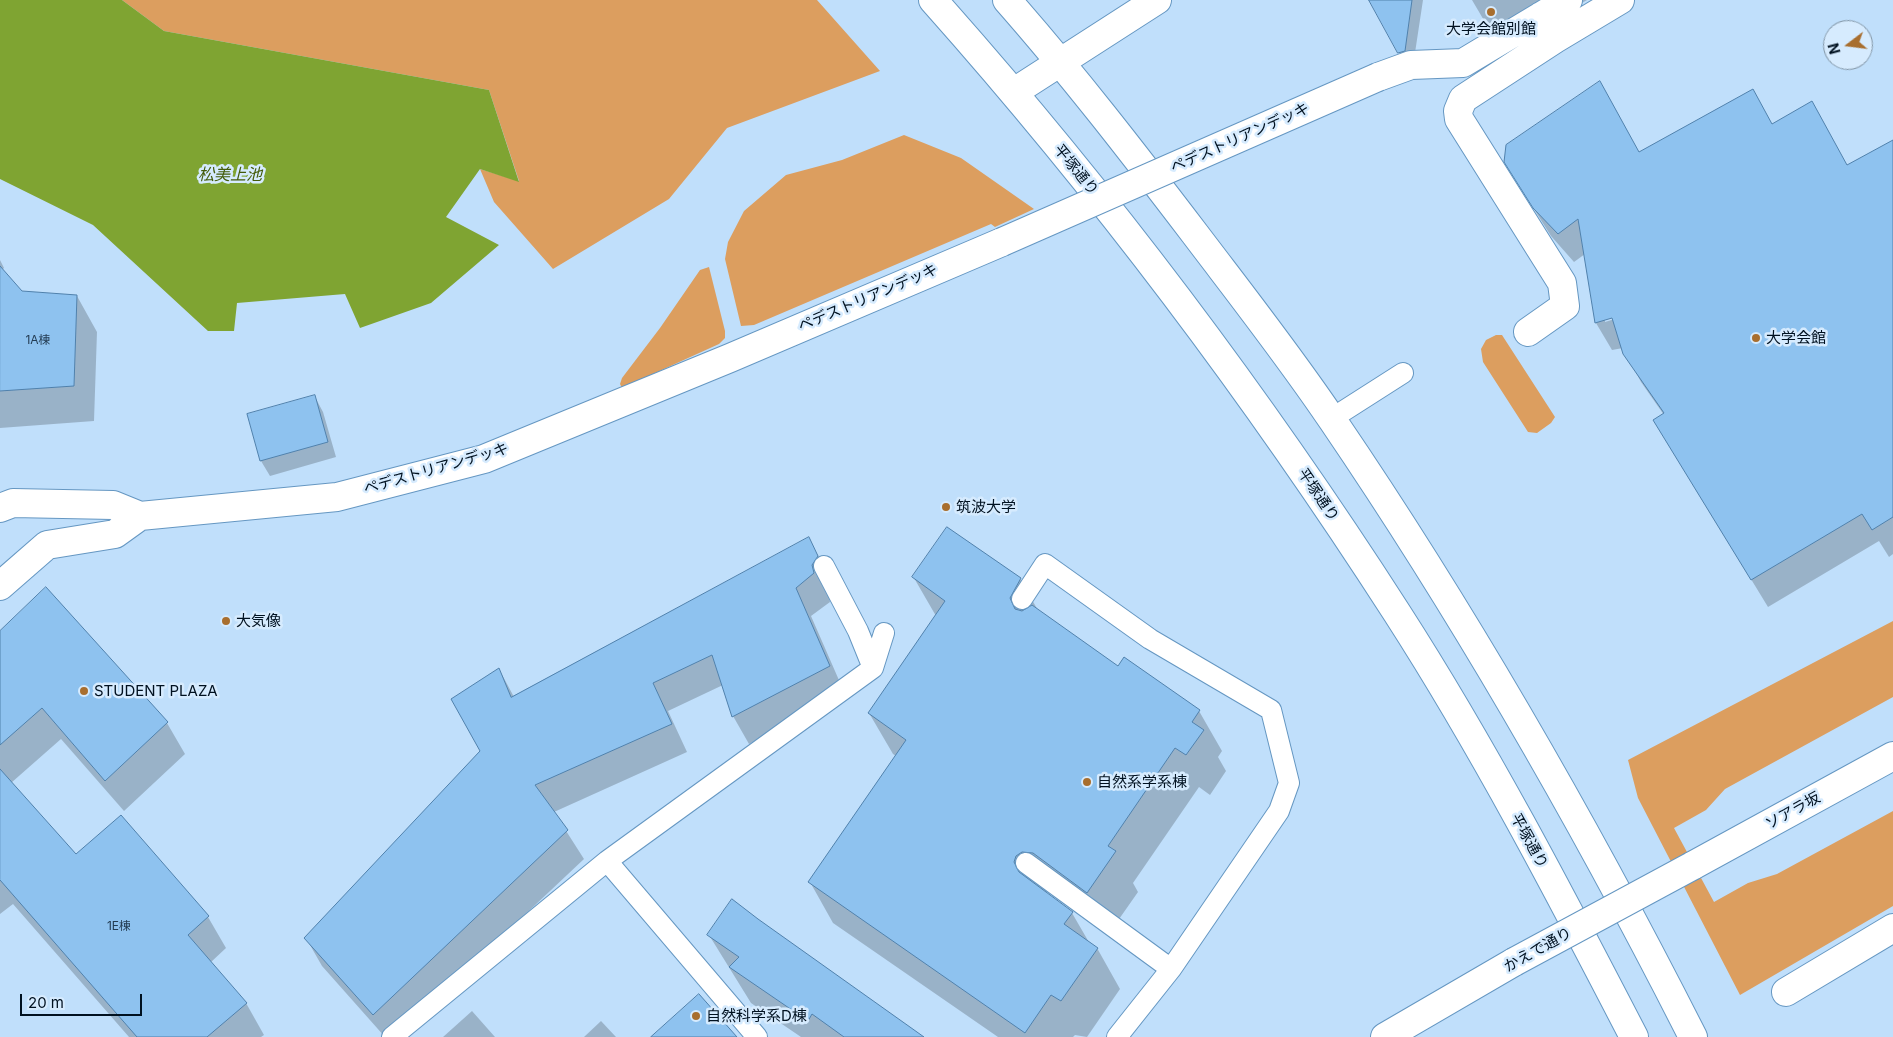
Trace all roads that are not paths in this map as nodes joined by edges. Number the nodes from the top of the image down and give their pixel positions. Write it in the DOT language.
graph roads {
  1 [pos="933,0"];
  2 [pos="1007,0"];
  3 [pos="1157,0"];
  4 [pos="1568,0"];
  5 [pos="1620,0"];
  6 [pos="1541,16"];
  7 [pos="1555,40"];
  8 [pos="1060,61"];
  9 [pos="1014,92"];
  10 [pos="1528,332"];
  11 [pos="1403,372"];
  12 [pos="1332,418"];
  13 [pos="0,508"];
  14 [pos="140,516"];
  15 [pos="824,566"];
  16 [pos="0,586"];
  17 [pos="1022,599"];
  18 [pos="884,633"];
  19 [pos="873,668"];
  20 [pos="1893,756"];
  21 [pos="607,861"];
  22 [pos="1026,863"];
  23 [pos="1692,866"];
  24 [pos="1893,930"];
  25 [pos="1171,969"];
  26 [pos="1786,992"];
  27 [pos="392,1037"];
  28 [pos="757,1037"];
  29 [pos="1117,1037"];
  30 [pos="1385,1037"];
  31 [pos="1634,1037"];
  32 [pos="1693,1037"];
  1 -- 9 [label="street, 平塚通り"];
  2 -- 8 [label="street"];
  3 -- 8 [label="street"];
  4 -- 6 [label="street, ペデストリアンデッキ"];
  5 -- 7 [label="street"];
  6 -- 7 [label="street"];
  6 -- 14 [label="street, ペデストリアンデッキ, bridge"];
  7 -- 10 [label="street"];
  8 -- 9 [label="street"];
  8 -- 12 [label="street"];
  9 -- 31 [label="street, 平塚通り"];
  11 -- 12 [label="lane"];
  12 -- 32 [label="street"];
  13 -- 14 [label="street, ペデストリアンデッキ"];
  14 -- 16 [label="street"];
  15 -- 19 [label="lane"];
  17 -- 25 [label="lane"];
  18 -- 19 [label="lane"];
  19 -- 21 [label="lane"];
  20 -- 23 [label="street, ソアラ坂"];
  21 -- 27 [label="lane"];
  21 -- 28 [label="lane"];
  22 -- 25 [label="lane"];
  23 -- 30 [label="street, かえで通り, bridge"];
  24 -- 26 [label="street"];
  25 -- 29 [label="lane"];
}
